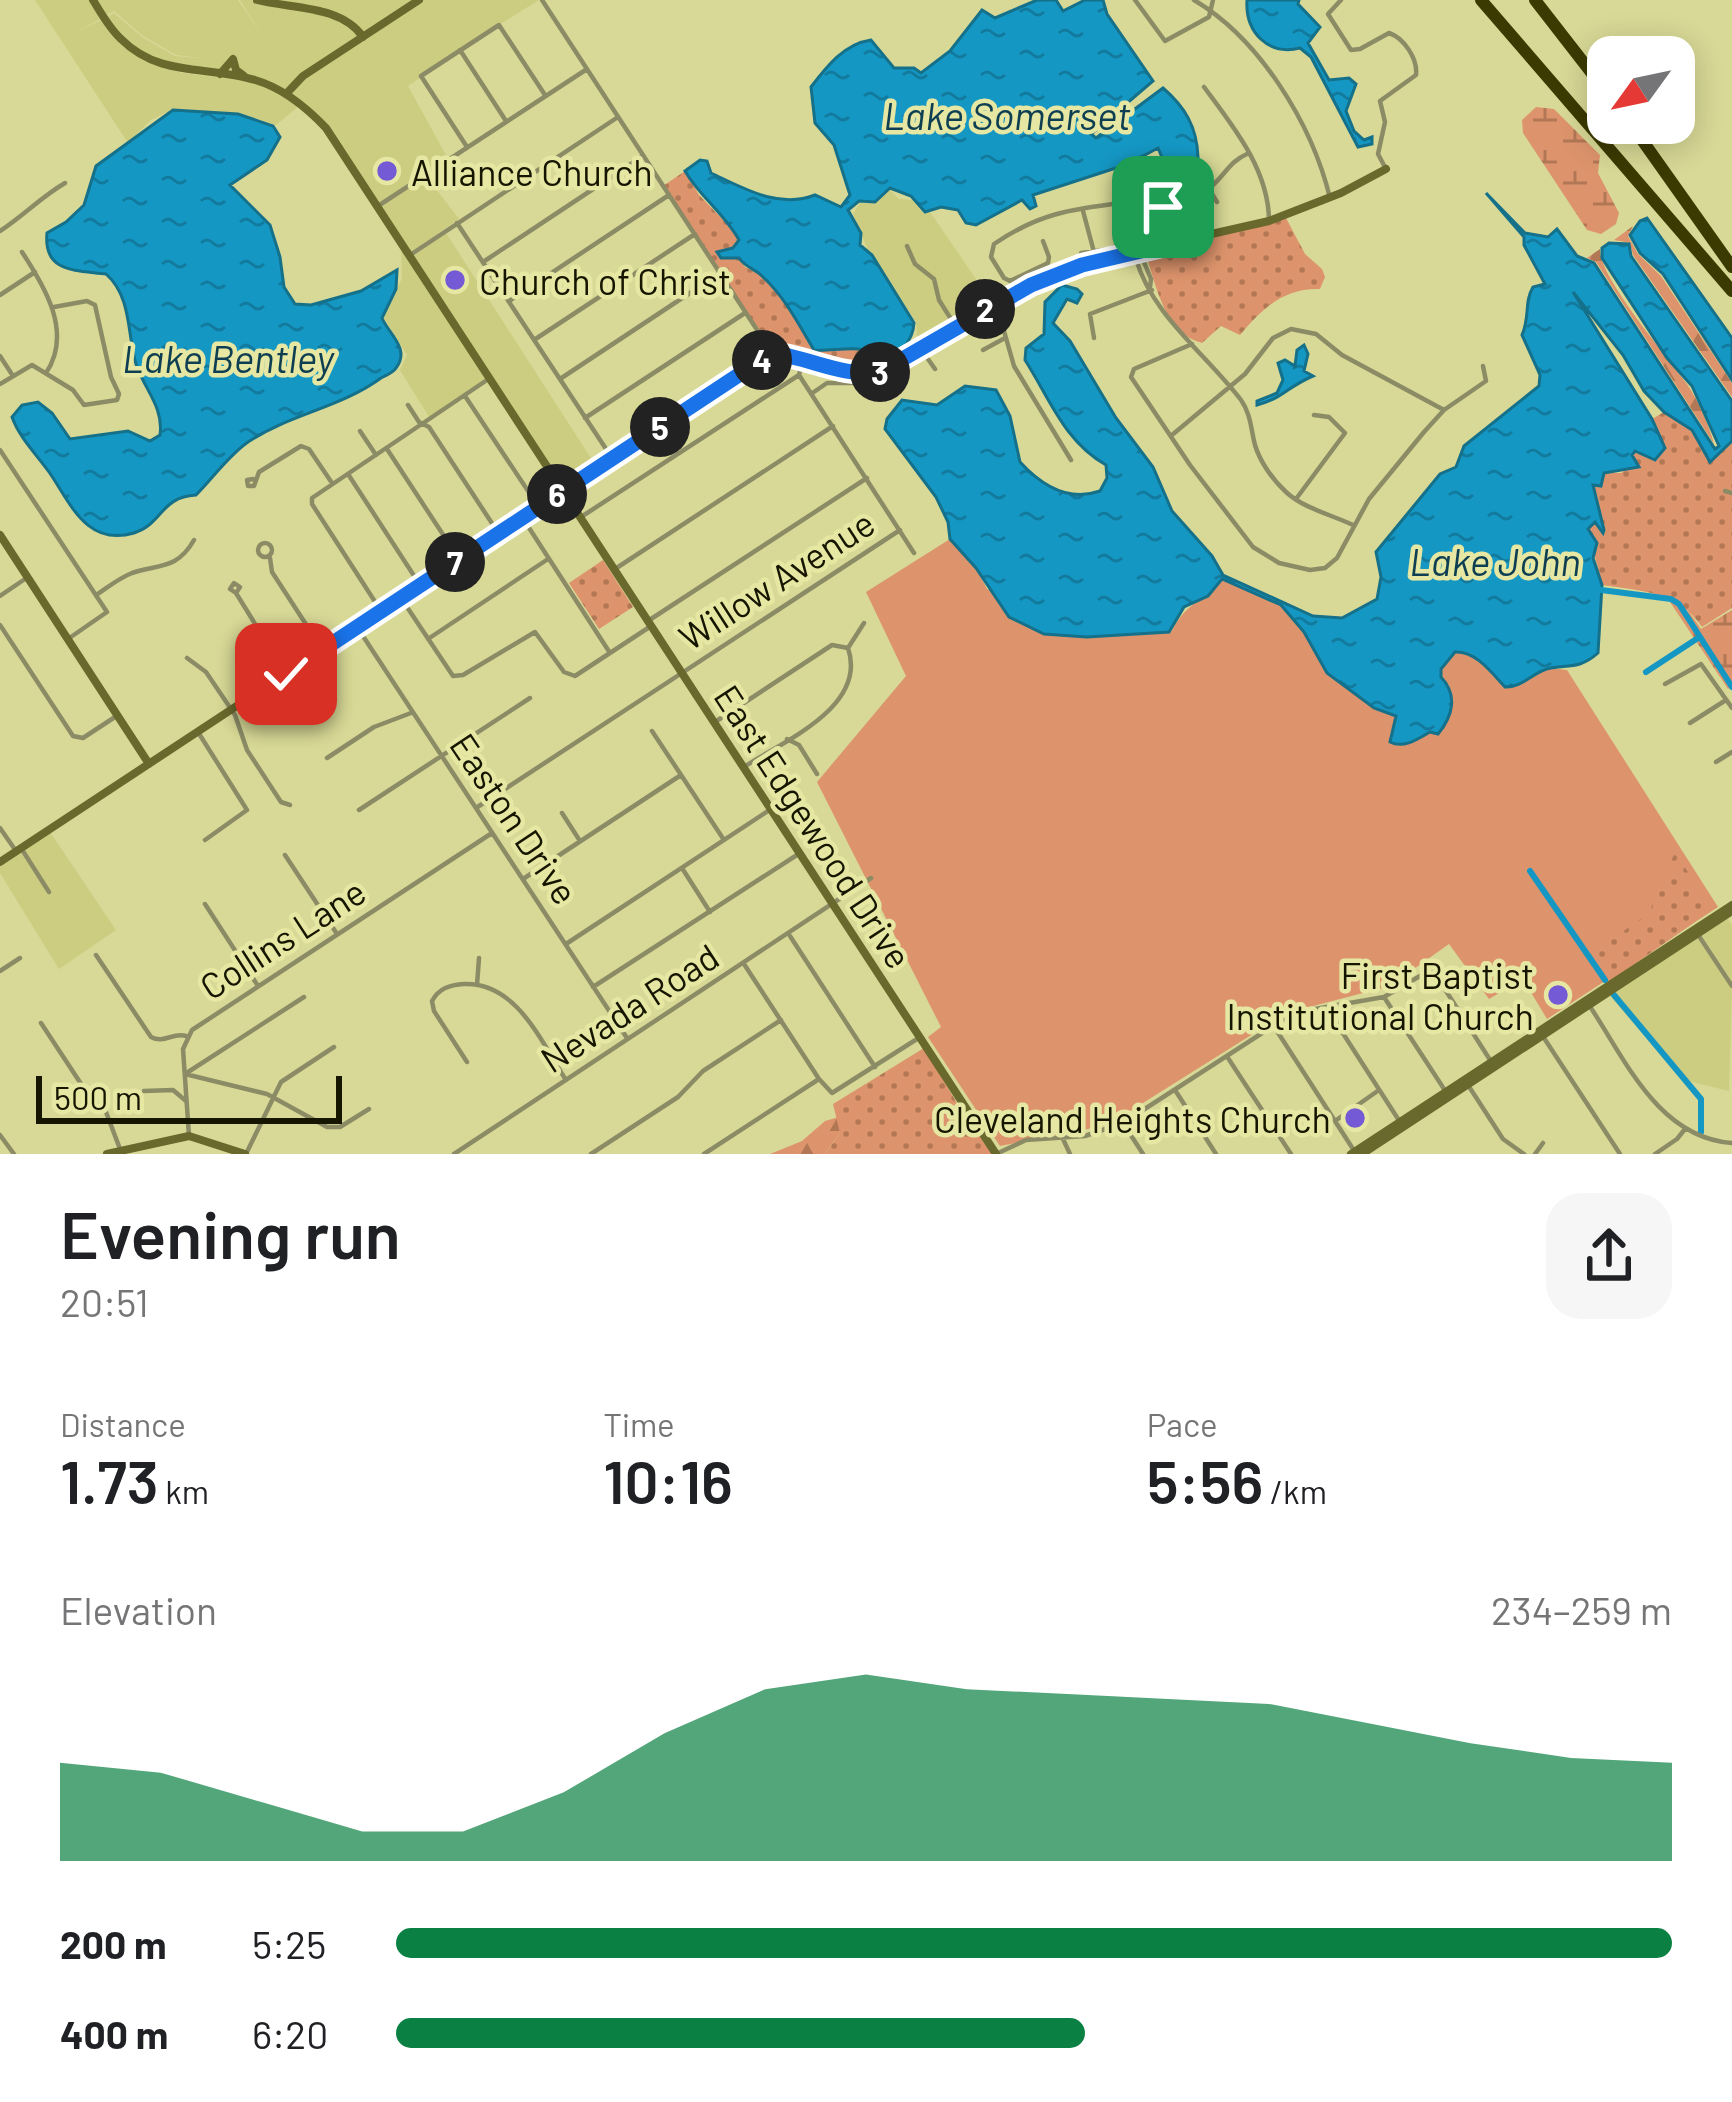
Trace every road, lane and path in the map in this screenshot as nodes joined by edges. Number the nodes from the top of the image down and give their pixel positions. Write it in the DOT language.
graph roads {
  1 [pos="93,0"];
  2 [pos="257,0"];
  3 [pos="418,0"];
  4 [pos="542,0"];
  5 [pos="1136,0"];
  6 [pos="1194,0"];
  7 [pos="1213,0"];
  8 [pos="1341,0"];
  9 [pos="1481,0"];
  10 [pos="1535,0"];
  11 [pos="1211,10"];
  12 [pos="363,37"];
  13 [pos="460,50"];
  14 [pos="1587,67"];
  15 [pos="587,69"];
  16 [pos="220,74"];
  17 [pos="246,77"];
  18 [pos="1204,87"];
  19 [pos="286,94"];
  20 [pos="545,95"];
  21 [pos="618,117"];
  22 [pos="506,121"];
  23 [pos="1230,122"];
  24 [pos="1220,128"];
  25 [pos="1645,144"];
  26 [pos="467,147"];
  27 [pos="1249,153"];
  28 [pos="644,156"];
  29 [pos="1386,169"];
  30 [pos="65,183"];
  31 [pos="1148,187"];
  32 [pos="1208,189"];
  33 [pos="669,195"];
  34 [pos="1330,198"];
  35 [pos="1166,202"];
  36 [pos="1217,202"];
  37 [pos="378,206"];
  38 [pos="1082,208"];
  39 [pos="1269,221"];
  40 [pos="457,223"];
  41 [pos="0,231"];
  42 [pos="694,234"];
  43 [pos="1042,241"];
  44 [pos="1179,242"];
  45 [pos="907,246"];
  46 [pos="1094,252"];
  47 [pos="22,253"];
  48 [pos="1140,253"];
  49 [pos="410,255"];
  50 [pos="482,262"];
  51 [pos="1082,265"];
  52 [pos="1732,267"];
  53 [pos="35,272"];
  54 [pos="1026,273"];
  55 [pos="720,274"];
  56 [pos="1031,285"];
  57 [pos="1151,289"];
  58 [pos="1732,291"];
  59 [pos="0,295"];
  60 [pos="508,301"];
  61 [pos="996,303"];
  62 [pos="54,307"];
  63 [pos="746,313"];
  64 [pos="956,327"];
  65 [pos="1005,338"];
  66 [pos="1094,338"];
  67 [pos="534,340"];
  68 [pos="1192,344"];
  69 [pos="921,349"];
  70 [pos="983,350"];
  71 [pos="772,353"];
  72 [pos="0,356"];
  73 [pos="803,358"];
  74 [pos="1483,366"];
  75 [pos="934,369"];
  76 [pos="880,372"];
  77 [pos="46,373"];
  78 [pos="799,375"];
  79 [pos="13,376"];
  80 [pos="490,378"];
  81 [pos="560,379"];
  82 [pos="0,384"];
  83 [pos="1228,387"];
  84 [pos="812,394"];
  85 [pos="465,396"];
  86 [pos="408,405"];
  87 [pos="1444,410"];
  88 [pos="1313,415"];
  89 [pos="585,418"];
  90 [pos="424,423"];
  91 [pos="833,426"];
  92 [pos="360,431"];
  93 [pos="1170,436"];
  94 [pos="386,448"];
  95 [pos="0,450"];
  96 [pos="376,455"];
  97 [pos="612,458"];
  98 [pos="1072,460"];
  99 [pos="347,473"];
  100 [pos="867,478"];
  101 [pos="253,479"];
  102 [pos="332,484"];
  103 [pos="563,490"];
  104 [pos="1296,499"];
  105 [pos="538,506"];
  106 [pos="522,517"];
  107 [pos="581,517"];
  108 [pos="1354,525"];
  109 [pos="900,530"];
  110 [pos="499,533"];
  111 [pos="0,535"];
  112 [pos="194,541"];
  113 [pos="914,553"];
  114 [pos="270,558"];
  115 [pos="459,559"];
  116 [pos="549,559"];
  117 [pos="616,571"];
  118 [pos="27,578"];
  119 [pos="420,585"];
  120 [pos="236,593"];
  121 [pos="0,596"];
  122 [pos="96,596"];
  123 [pos="401,598"];
  124 [pos="382,611"];
  125 [pos="650,623"];
  126 [pos="864,623"];
  127 [pos="0,625"];
  128 [pos="357,627"];
  129 [pos="68,639"];
  130 [pos="428,639"];
  131 [pos="848,648"];
  132 [pos="322,650"];
  133 [pos="610,652"];
  134 [pos="187,658"];
  135 [pos="681,672"];
  136 [pos="286,674"];
  137 [pos="1665,684"];
  138 [pos="530,698"];
  139 [pos="1726,700"];
  140 [pos="1732,708"];
  141 [pos="232,710"];
  142 [pos="412,712"];
  143 [pos="118,715"];
  144 [pos="714,722"];
  145 [pos="1690,723"];
  146 [pos="652,731"];
  147 [pos="198,732"];
  148 [pos="788,739"];
  149 [pos="1732,752"];
  150 [pos="442,755"];
  151 [pos="327,758"];
  152 [pos="1716,762"];
  153 [pos="149,764"];
  154 [pos="744,767"];
  155 [pos="817,774"];
  156 [pos="681,775"];
  157 [pos="290,805"];
  158 [pos="476,808"];
  159 [pos="771,809"];
  160 [pos="359,810"];
  161 [pos="562,813"];
  162 [pos="0,828"];
  163 [pos="492,832"];
  164 [pos="206,840"];
  165 [pos="724,840"];
  166 [pos="580,841"];
  167 [pos="18,850"];
  168 [pos="800,853"];
  169 [pos="285,855"];
  170 [pos="0,862"];
  171 [pos="682,868"];
  172 [pos="871,878"];
  173 [pos="523,879"];
  174 [pos="49,892"];
  175 [pos="205,904"];
  176 [pos="834,905"];
  177 [pos="1732,908"];
  178 [pos="710,912"];
  179 [pos="1698,931"];
  180 [pos="337,934"];
  181 [pos="789,934"];
  182 [pos="566,944"];
  183 [pos="96,955"];
  184 [pos="20,958"];
  185 [pos="479,958"];
  186 [pos="744,964"];
  187 [pos="0,971"];
  188 [pos="476,985"];
  189 [pos="258,986"];
  190 [pos="1732,986"];
  191 [pos="593,987"];
  192 [pos="304,997"];
  193 [pos="1384,997"];
  194 [pos="1588,1003"];
  195 [pos="1326,1007"];
  196 [pos="781,1020"];
  197 [pos="41,1023"];
  198 [pos="1274,1026"];
  199 [pos="1541,1034"];
  200 [pos="186,1036"];
  201 [pos="920,1037"];
  202 [pos="628,1040"];
  203 [pos="334,1047"];
  204 [pos="1227,1056"];
  205 [pos="467,1062"];
  206 [pos="1493,1065"];
  207 [pos="875,1067"];
  208 [pos="185,1074"];
  209 [pos="566,1079"];
  210 [pos="819,1079"];
  211 [pos="1466,1083"];
  212 [pos="1175,1090"];
  213 [pos="1379,1090"];
  214 [pos="144,1091"];
  215 [pos="1447,1095"];
  216 [pos="273,1097"];
  217 [pos="186,1102"];
  218 [pos="369,1109"];
  219 [pos="1335,1121"];
  220 [pos="1123,1123"];
  221 [pos="1402,1124"];
  222 [pos="1685,1129"];
  223 [pos="0,1135"];
  224 [pos="189,1136"];
  225 [pos="1063,1139"];
  226 [pos="1543,1142"];
  227 [pos="1732,1143"];
  228 [pos="120,1149"];
  229 [pos="1356,1153"];
  230 [pos="1518,1153"];
  231 [pos="14,1154"];
  232 [pos="106,1154"];
  233 [pos="245,1154"];
  234 [pos="454,1154"];
  235 [pos="590,1154"];
  236 [pos="704,1154"];
  237 [pos="996,1154"];
  238 [pos="1070,1154"];
  239 [pos="1143,1154"];
  240 [pos="1216,1154"];
  241 [pos="1291,1154"];
  242 [pos="1535,1154"];
  243 [pos="1620,1154"];
  244 [pos="1655,1154"];
  1 -- 16 [label="street, East Edgewood Drive"];
  2 -- 12 [label="street"];
  3 -- 12 [label="street"];
  4 -- 15 [label="street"];
  5 -- 11 [label="street"];
  6 -- 11 [label="street"];
  7 -- 11 [label="street"];
  8 -- 29 [label="street"];
  9 -- 58 [label="highway"];
  10 -- 14 [label="highway"];
  11 -- 34 [label="street"];
  12 -- 19 [label="street"];
  13 -- 20 [label="street"];
  13 -- 22 [label="street"];
  13 -- 26 [label="street"];
  15 -- 20 [label="street"];
  15 -- 21 [label="street"];
  16 -- 17 [label="street, East Edgewood Drive"];
  16 -- 17 [label="street"];
  17 -- 19 [label="street, East Edgewood Drive"];
  18 -- 23 [label="street"];
  19 -- 37 [label="street, East Edgewood Drive"];
  20 -- 22 [label="street"];
  21 -- 28 [label="street"];
  21 -- 40 [label="street"];
  22 -- 26 [label="street"];
  23 -- 24 [label="street"];
  23 -- 27 [label="street"];
  25 -- 52 [label="highway"];
  26 -- 37 [label="street"];
  27 -- 32 [label="street"];
  27 -- 39 [label="street"];
  28 -- 33 [label="street"];
  28 -- 50 [label="street"];
  29 -- 34 [label="street"];
  30 -- 41 [label="street"];
  31 -- 35 [label="street"];
  32 -- 35 [label="street"];
  32 -- 36 [label="street"];
  33 -- 42 [label="street"];
  33 -- 60 [label="street"];
  34 -- 39 [label="street"];
  35 -- 44 [label="street"];
  37 -- 49 [label="street, East Edgewood Drive"];
  38 -- 46 [label="street"];
  38 -- 46 [label="street"];
  38 -- 54 [label="street"];
  39 -- 44 [label="street"];
  40 -- 49 [label="street"];
  40 -- 50 [label="street"];
  42 -- 55 [label="street"];
  42 -- 67 [label="street"];
  43 -- 54 [label="street"];
  44 -- 48 [label="street"];
  45 -- 64 [label="street"];
  46 -- 51 [label="street"];
  47 -- 53 [label="street"];
  48 -- 51 [label="street"];
  48 -- 57 [label="street"];
  49 -- 80 [label="street, East Edgewood Drive"];
  50 -- 60 [label="street"];
  51 -- 56 [label="street"];
  53 -- 59 [label="street"];
  53 -- 62 [label="street"];
  54 -- 56 [label="street"];
  55 -- 63 [label="street"];
  55 -- 81 [label="street"];
  56 -- 61 [label="street"];
  57 -- 66 [label="street"];
  57 -- 68 [label="street"];
  60 -- 67 [label="street"];
  61 -- 64 [label="street"];
  61 -- 65 [label="street"];
  62 -- 77 [label="street"];
  62 -- 77 [label="street"];
  63 -- 71 [label="street"];
  63 -- 89 [label="street"];
  64 -- 69 [label="street"];
  65 -- 70 [label="street"];
  65 -- 98 [label="street"];
  67 -- 81 [label="street"];
  68 -- 83 [label="street"];
  68 -- 93 [label="street"];
  69 -- 75 [label="street"];
  69 -- 76 [label="street"];
  71 -- 73 [label="street"];
  71 -- 97 [label="street"];
  72 -- 79 [label="street"];
  73 -- 76 [label="street"];
  73 -- 78 [label="street"];
  74 -- 87 [label="street"];
  76 -- 84 [label="street"];
  77 -- 79 [label="street"];
  78 -- 84 [label="street"];
  78 -- 107 [label="street"];
  79 -- 82 [label="street"];
  80 -- 85 [label="street"];
  80 -- 103 [label="street, East Edgewood Drive"];
  81 -- 89 [label="street"];
  83 -- 87 [label="street"];
  83 -- 93 [label="street"];
  83 -- 104 [label="street"];
  84 -- 91 [label="street"];
  85 -- 90 [label="street"];
  85 -- 105 [label="street"];
  86 -- 90 [label="street"];
  87 -- 108 [label="street"];
  88 -- 104 [label="street"];
  89 -- 97 [label="street"];
  90 -- 94 [label="street"];
  90 -- 110 [label="street"];
  91 -- 100 [label="street"];
  91 -- 117 [label="street"];
  92 -- 96 [label="street"];
  93 -- 108 [label="street"];
  94 -- 96 [label="street"];
  94 -- 115 [label="street"];
  95 -- 122 [label="street"];
  96 -- 99 [label="street"];
  97 -- 103 [label="street"];
  99 -- 102 [label="street"];
  99 -- 119 [label="street"];
  100 -- 109 [label="street"];
  100 -- 125 [label="street"];
  101 -- 102 [label="street"];
  102 -- 124 [label="street"];
  103 -- 105 [label="street"];
  103 -- 107 [label="street, East Edgewood Drive"];
  104 -- 108 [label="street"];
  105 -- 106 [label="street"];
  106 -- 110 [label="street"];
  106 -- 116 [label="street"];
  107 -- 117 [label="street, East Edgewood Drive"];
  109 -- 113 [label="street"];
  109 -- 135 [label="street, Willow Avenue"];
  110 -- 115 [label="street"];
  111 -- 118 [label="street"];
  112 -- 122 [label="street"];
  114 -- 132 [label="street"];
  115 -- 119 [label="street"];
  116 -- 130 [label="street"];
  116 -- 133 [label="street"];
  117 -- 125 [label="street, East Edgewood Drive"];
  118 -- 121 [label="street"];
  118 -- 129 [label="street"];
  119 -- 123 [label="street"];
  120 -- 136 [label="street"];
  122 -- 129 [label="street"];
  123 -- 124 [label="street"];
  123 -- 130 [label="street"];
  124 -- 128 [label="street"];
  125 -- 133 [label="street"];
  125 -- 135 [label="street, East Edgewood Drive"];
  126 -- 131 [label="street"];
  127 -- 143 [label="street"];
  128 -- 132 [label="street"];
  128 -- 142 [label="street, Easton Drive"];
  129 -- 143 [label="street"];
  130 -- 133 [label="street"];
  131 -- 144 [label="street"];
  131 -- 148 [label="street"];
  132 -- 136 [label="street"];
  134 -- 141 [label="street"];
  135 -- 144 [label="street, East Edgewood Drive"];
  135 -- 158 [label="street, Willow Avenue"];
  136 -- 141 [label="street"];
  137 -- 139 [label="street"];
  138 -- 150 [label="street"];
  139 -- 140 [label="street"];
  139 -- 145 [label="street"];
  141 -- 147 [label="street"];
  141 -- 157 [label="street"];
  142 -- 150 [label="street, Easton Drive"];
  142 -- 151 [label="street"];
  143 -- 153 [label="street"];
  144 -- 154 [label="street, East Edgewood Drive"];
  146 -- 156 [label="street"];
  147 -- 153 [label="street"];
  147 -- 164 [label="street"];
  148 -- 154 [label="street"];
  148 -- 155 [label="street"];
  149 -- 152 [label="street"];
  150 -- 158 [label="street, Easton Drive"];
  150 -- 160 [label="street"];
  153 -- 167 [label="street"];
  154 -- 159 [label="street, East Edgewood Drive"];
  156 -- 165 [label="street"];
  156 -- 166 [label="street"];
  158 -- 163 [label="street, Easton Drive"];
  159 -- 165 [label="street"];
  159 -- 168 [label="street, East Edgewood Drive"];
  161 -- 166 [label="street"];
  162 -- 167 [label="street"];
  163 -- 173 [label="street, Easton Drive"];
  163 -- 180 [label="street, Collins Lane"];
  165 -- 171 [label="street"];
  166 -- 173 [label="street"];
  167 -- 170 [label="street"];
  167 -- 174 [label="street"];
  168 -- 176 [label="street, East Edgewood Drive"];
  168 -- 178 [label="street"];
  169 -- 180 [label="street"];
  171 -- 178 [label="street"];
  171 -- 182 [label="street"];
  172 -- 176 [label="street, Nevada Road"];
  173 -- 182 [label="street, Easton Drive"];
  175 -- 189 [label="street"];
  176 -- 181 [label="street, Nevada Road"];
  176 -- 201 [label="street, East Edgewood Drive"];
  177 -- 179 [label="street"];
  178 -- 191 [label="street"];
  179 -- 190 [label="street"];
  179 -- 194 [label="street"];
  180 -- 189 [label="street, Collins Lane"];
  181 -- 186 [label="street, Nevada Road"];
  181 -- 207 [label="street"];
  182 -- 191 [label="street, Easton Drive"];
  183 -- 200 [label="street"];
  184 -- 187 [label="street"];
  185 -- 188 [label="street"];
  186 -- 196 [label="street"];
  186 -- 202 [label="street, Nevada Road"];
  188 -- 205 [label="street"];
  188 -- 209 [label="street"];
  189 -- 200 [label="street, Collins Lane"];
  191 -- 202 [label="street, Easton Drive"];
  192 -- 208 [label="street"];
  193 -- 195 [label="street"];
  193 -- 206 [label="street"];
  193 -- 215 [label="street"];
  194 -- 199 [label="street"];
  194 -- 222 [label="street"];
  195 -- 198 [label="street"];
  195 -- 213 [label="street"];
  196 -- 210 [label="street"];
  196 -- 235 [label="street"];
  197 -- 228 [label="street"];
  198 -- 204 [label="street"];
  198 -- 219 [label="street"];
  199 -- 206 [label="street"];
  199 -- 243 [label="street"];
  200 -- 208 [label="street, Collins Lane"];
  201 -- 207 [label="street"];
  201 -- 237 [label="street, East Edgewood Drive"];
  202 -- 209 [label="street, Nevada Road"];
  203 -- 216 [label="street"];
  204 -- 212 [label="street"];
  204 -- 241 [label="street"];
  206 -- 211 [label="street"];
  207 -- 210 [label="street"];
  208 -- 216 [label="street"];
  208 -- 217 [label="street, Collins Lane"];
  209 -- 234 [label="street, Nevada Road"];
  210 -- 236 [label="street"];
  211 -- 215 [label="street"];
  211 -- 230 [label="street"];
  212 -- 220 [label="street"];
  212 -- 240 [label="street"];
  213 -- 219 [label="street"];
  213 -- 221 [label="street"];
  214 -- 217 [label="street"];
  215 -- 221 [label="street"];
  216 -- 218 [label="street"];
  216 -- 233 [label="street"];
  217 -- 224 [label="street, Collins Lane"];
  219 -- 229 [label="street"];
  220 -- 225 [label="street"];
  220 -- 239 [label="street"];
  221 -- 229 [label="street"];
  222 -- 227 [label="street"];
  222 -- 244 [label="street"];
  223 -- 231 [label="street"];
  224 -- 228 [label="street"];
  224 -- 233 [label="street"];
  225 -- 237 [label="street"];
  225 -- 238 [label="street"];
  226 -- 242 [label="street"];
  228 -- 232 [label="street"];
}
